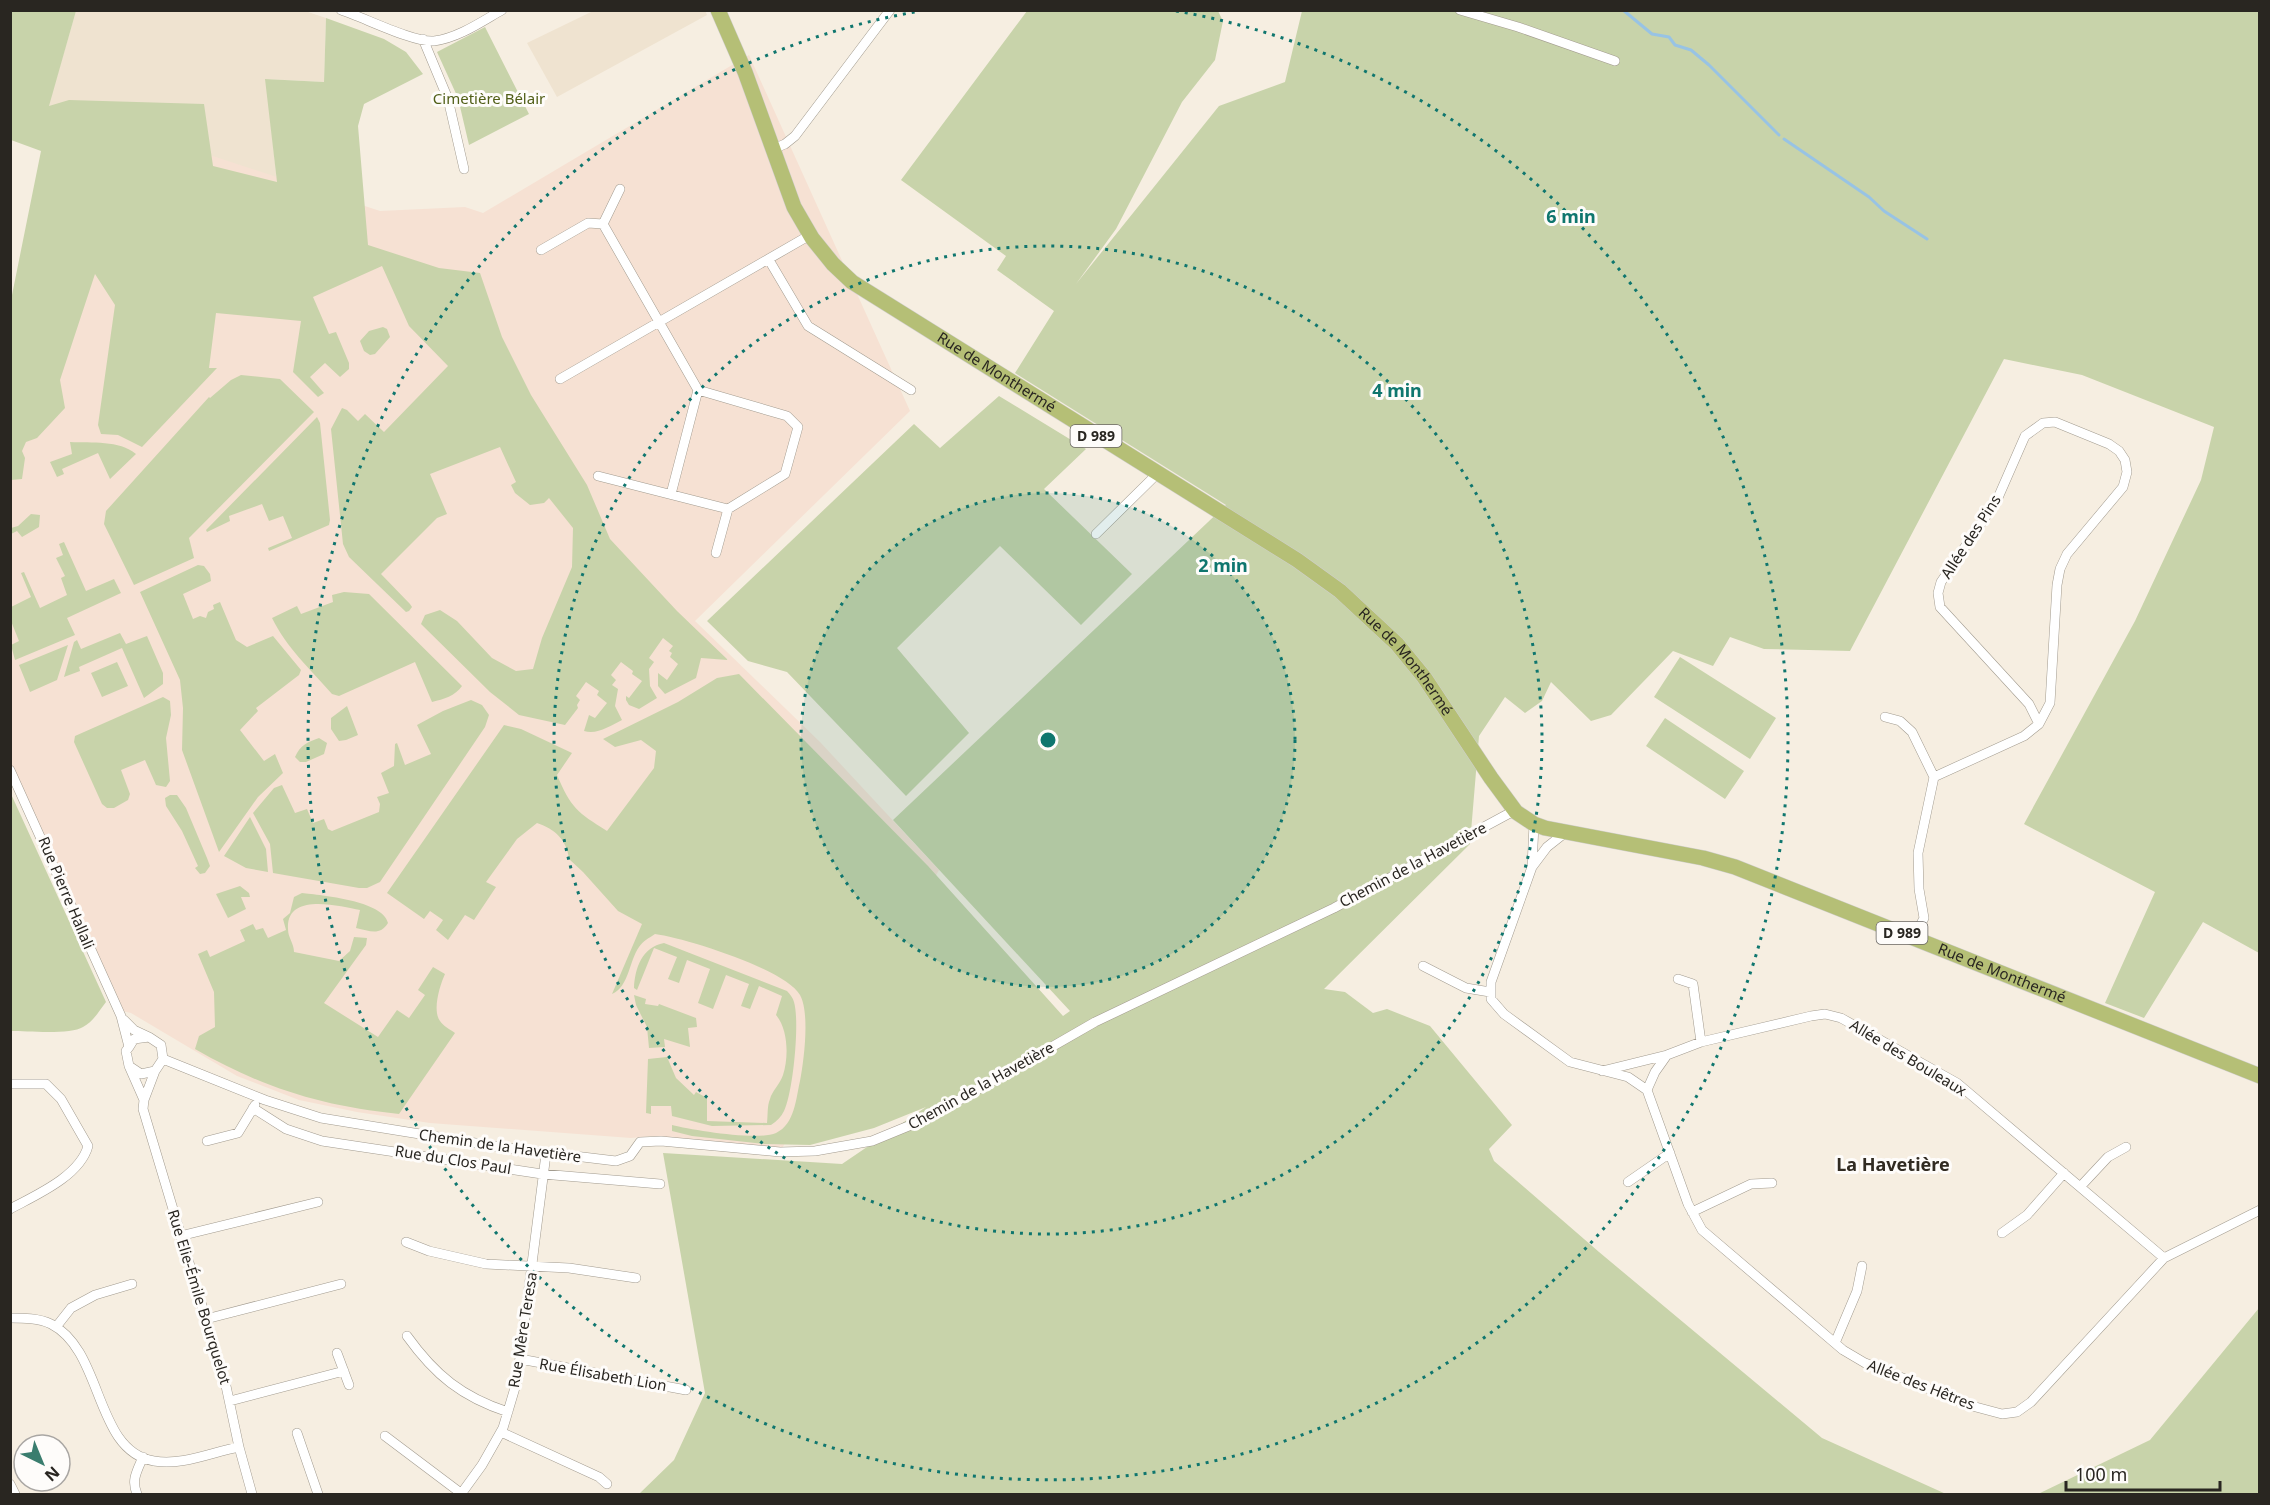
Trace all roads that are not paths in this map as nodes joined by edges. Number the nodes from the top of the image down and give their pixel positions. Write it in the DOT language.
graph roads {
  1 [pos="340,10"];
  2 [pos="502,10"];
  3 [pos="718,10"];
  4 [pos="890,10"];
  5 [pos="1460,10"];
  6 [pos="423,39"];
  7 [pos="1615,61"];
  8 [pos="773,149"];
  9 [pos="464,169"];
  10 [pos="620,189"];
  11 [pos="603,224"];
  12 [pos="810,235"];
  13 [pos="541,250"];
  14 [pos="770,260"];
  15 [pos="660,323"];
  16 [pos="560,379"];
  17 [pos="698,390"];
  18 [pos="911,390"];
  19 [pos="1157,474"];
  20 [pos="598,476"];
  21 [pos="671,494"];
  22 [pos="728,509"];
  23 [pos="1096,534"];
  24 [pos="716,553"];
  25 [pos="1885,717"];
  26 [pos="2039,724"];
  27 [pos="10,770"];
  28 [pos="1934,777"];
  29 [pos="1516,812"];
  30 [pos="1534,824"];
  31 [pos="1567,831"];
  32 [pos="1532,867"];
  33 [pos="1914,938"];
  34 [pos="1423,966"];
  35 [pos="1678,979"];
  36 [pos="1490,992"];
  37 [pos="121,1016"];
  38 [pos="149,1037"];
  39 [pos="1701,1042"];
  40 [pos="129,1047"];
  41 [pos="1667,1055"];
  42 [pos="163,1059"];
  43 [pos="129,1066"];
  44 [pos="155,1071"];
  45 [pos="1602,1071"];
  46 [pos="2259,1076"];
  47 [pos="10,1084"];
  48 [pos="1647,1090"];
  49 [pos="259,1097"];
  50 [pos="144,1100"];
  51 [pos="253,1108"];
  52 [pos="207,1142"];
  53 [pos="2126,1147"];
  54 [pos="1670,1153"];
  55 [pos="546,1154"];
  56 [pos="2064,1173"];
  57 [pos="543,1174"];
  58 [pos="1628,1182"];
  59 [pos="1772,1183"];
  60 [pos="660,1184"];
  61 [pos="2080,1186"];
  62 [pos="318,1202"];
  63 [pos="10,1209"];
  64 [pos="2259,1210"];
  65 [pos="1692,1212"];
  66 [pos="2002,1233"];
  67 [pos="180,1236"];
  68 [pos="406,1242"];
  69 [pos="2164,1258"];
  70 [pos="532,1266"];
  71 [pos="1862,1266"];
  72 [pos="636,1278"];
  73 [pos="132,1284"];
  74 [pos="341,1284"];
  75 [pos="10,1318"];
  76 [pos="206,1319"];
  77 [pos="56,1327"];
  78 [pos="407,1336"];
  79 [pos="1835,1343"];
  80 [pos="337,1353"];
  81 [pos="520,1359"];
  82 [pos="344,1371"];
  83 [pos="349,1385"];
  84 [pos="686,1390"];
  85 [pos="230,1401"];
  86 [pos="508,1412"];
  87 [pos="501,1432"];
  88 [pos="297,1433"];
  89 [pos="385,1436"];
  90 [pos="239,1447"];
  91 [pos="143,1457"];
  92 [pos="10,1484"];
  93 [pos="607,1484"];
  94 [pos="15,1494"];
  95 [pos="137,1494"];
  96 [pos="252,1494"];
  97 [pos="318,1494"];
  98 [pos="462,1494"];
  1 -- 6 [label="street"];
  2 -- 6 [label="street"];
  3 -- 8 [label="main road, Rue de Monthermé / D 989"];
  4 -- 8 [label="street"];
  5 -- 7 [label="street"];
  6 -- 9 [label="street"];
  8 -- 12 [label="main road, Rue de Monthermé / D 989"];
  10 -- 11 [label="street"];
  11 -- 13 [label="street"];
  11 -- 15 [label="street"];
  12 -- 14 [label="street"];
  12 -- 19 [label="main road, Rue de Monthermé / D 989"];
  14 -- 15 [label="street"];
  14 -- 18 [label="street"];
  15 -- 16 [label="street"];
  15 -- 17 [label="street"];
  17 -- 21 [label="street"];
  17 -- 22 [label="street"];
  19 -- 23 [label="street"];
  19 -- 29 [label="main road, Rue de Monthermé / D 989"];
  20 -- 21 [label="street"];
  21 -- 22 [label="street"];
  22 -- 24 [label="street"];
  25 -- 28 [label="street"];
  26 -- 26 [label="street, Allée des Pins"];
  26 -- 28 [label="street"];
  27 -- 37 [label="street, Rue Pierre Hallali"];
  28 -- 33 [label="street"];
  29 -- 30 [label="main road, Rue de Monthermé / D 989"];
  29 -- 55 [label="street, Chemin de la Havetière"];
  30 -- 31 [label="main road, Rue de Monthermé / D 989"];
  30 -- 32 [label="street"];
  31 -- 32 [label="street"];
  31 -- 33 [label="main road, Rue de Monthermé / D 989"];
  32 -- 36 [label="street"];
  33 -- 46 [label="main road, Rue de Monthermé / D 989"];
  34 -- 36 [label="street"];
  35 -- 39 [label="street"];
  36 -- 45 [label="street, Allée des Bouleaux"];
  37 -- 38 [label="street, Rue Pierre Hallali"];
  37 -- 40 [label="street, Rue Pierre Hallali"];
  38 -- 40 [label="street"];
  38 -- 42 [label="street"];
  39 -- 41 [label="street, Allée des Bouleaux"];
  39 -- 56 [label="street, Allée des Bouleaux"];
  40 -- 43 [label="street"];
  41 -- 45 [label="street, Allée des Bouleaux"];
  41 -- 48 [label="street"];
  42 -- 44 [label="street"];
  42 -- 49 [label="street, Chemin de la Havetière"];
  43 -- 44 [label="street"];
  43 -- 50 [label="street, Rue Elie-Émile Bourquelot"];
  44 -- 50 [label="street"];
  45 -- 48 [label="street, Allée des Bouleaux"];
  47 -- 63 [label="street"];
  48 -- 54 [label="street, Allée des Hêtres"];
  49 -- 51 [label="street"];
  49 -- 55 [label="street, Chemin de la Havetière"];
  50 -- 67 [label="street, Rue Elie-Émile Bourquelot"];
  51 -- 52 [label="street"];
  51 -- 57 [label="street, Rue du Clos Paul"];
  53 -- 61 [label="street"];
  54 -- 58 [label="street"];
  54 -- 65 [label="street, Allée des Hêtres"];
  55 -- 57 [label="street, Rue Mère Teresa"];
  56 -- 61 [label="street, Allée des Bouleaux"];
  56 -- 66 [label="street"];
  57 -- 60 [label="street, Rue du Clos Paul"];
  57 -- 70 [label="street, Rue Mère Teresa"];
  59 -- 65 [label="street"];
  61 -- 69 [label="street, Allée des Bouleaux"];
  62 -- 67 [label="street"];
  64 -- 69 [label="street, Allée des Hêtres"];
  65 -- 79 [label="street, Allée des Hêtres"];
  67 -- 76 [label="street, Rue Elie-Émile Bourquelot"];
  68 -- 70 [label="street"];
  69 -- 79 [label="street, Allée des Hêtres"];
  70 -- 72 [label="street"];
  70 -- 81 [label="street, Rue Mère Teresa"];
  71 -- 79 [label="street"];
  73 -- 77 [label="street"];
  74 -- 76 [label="street"];
  75 -- 77 [label="street"];
  76 -- 85 [label="street, Rue Elie-Émile Bourquelot"];
  77 -- 91 [label="street"];
  78 -- 86 [label="street"];
  80 -- 82 [label="street"];
  81 -- 84 [label="street, Rue Élisabeth Lion"];
  81 -- 86 [label="street, Rue Mère Teresa"];
  82 -- 83 [label="street"];
  82 -- 85 [label="street"];
  85 -- 90 [label="street, Rue Elie-Émile Bourquelot"];
  86 -- 87 [label="street, Rue Mère Teresa"];
  87 -- 93 [label="street"];
  87 -- 98 [label="street, Rue Mère Teresa"];
  88 -- 97 [label="street"];
  89 -- 98 [label="street"];
  90 -- 91 [label="street"];
  90 -- 96 [label="street, Rue Elie-Émile Bourquelot"];
  91 -- 95 [label="street"];
  92 -- 94 [label="street"];
}
